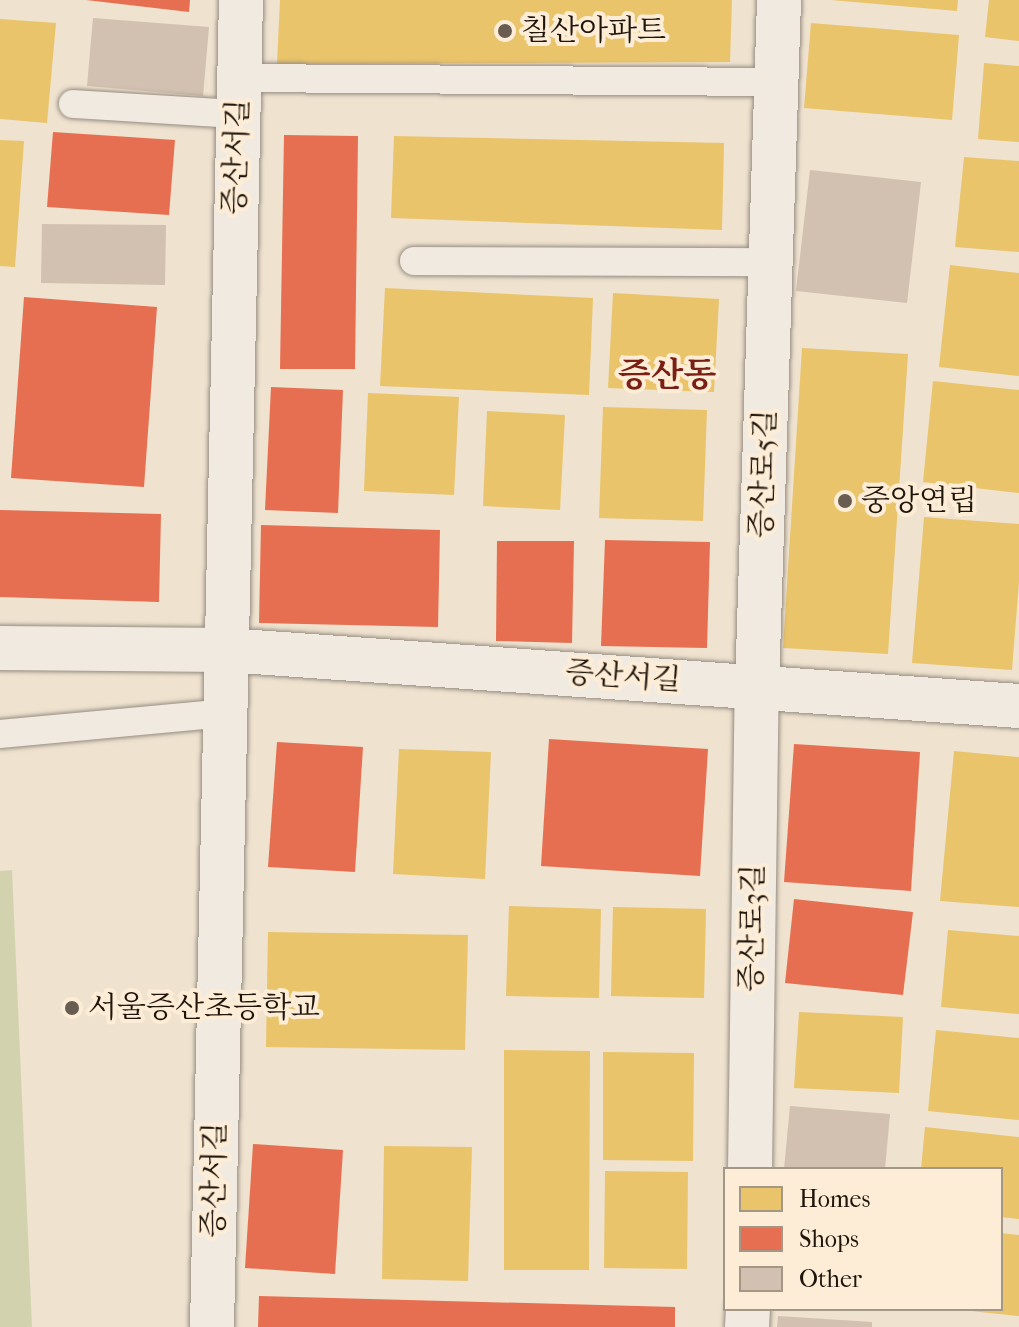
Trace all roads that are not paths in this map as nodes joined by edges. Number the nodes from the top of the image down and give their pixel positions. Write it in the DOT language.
graph roads {
  1 [pos="241,0"];
  2 [pos="779,0"];
  3 [pos="776,82"];
  4 [pos="239,96"];
  5 [pos="73,104"];
  6 [pos="414,261"];
  7 [pos="771,262"];
  8 [pos="0,648"];
  9 [pos="226,650"];
  10 [pos="757,686"];
  11 [pos="1019,706"];
  12 [pos="225,713"];
  13 [pos="0,734"];
  14 [pos="750,1167"];
  15 [pos="212,1327"];
  1 -- 4 [label="street, 증산서길"];
  2 -- 3 [label="street, 증산로5길"];
  3 -- 4 [label="lane"];
  3 -- 7 [label="street, 증산로5길"];
  4 -- 5 [label="lane"];
  4 -- 9 [label="street, 증산서길"];
  6 -- 7 [label="lane"];
  7 -- 10 [label="street, 증산로5길"];
  8 -- 9 [label="street, 증산서길"];
  9 -- 10 [label="street, 증산서길"];
  9 -- 12 [label="street, 증산서길"];
  10 -- 11 [label="street, 증산서길"];
  10 -- 14 [label="street, 증산로3길"];
  12 -- 13 [label="lane"];
  12 -- 15 [label="street, 증산서길"];
}
